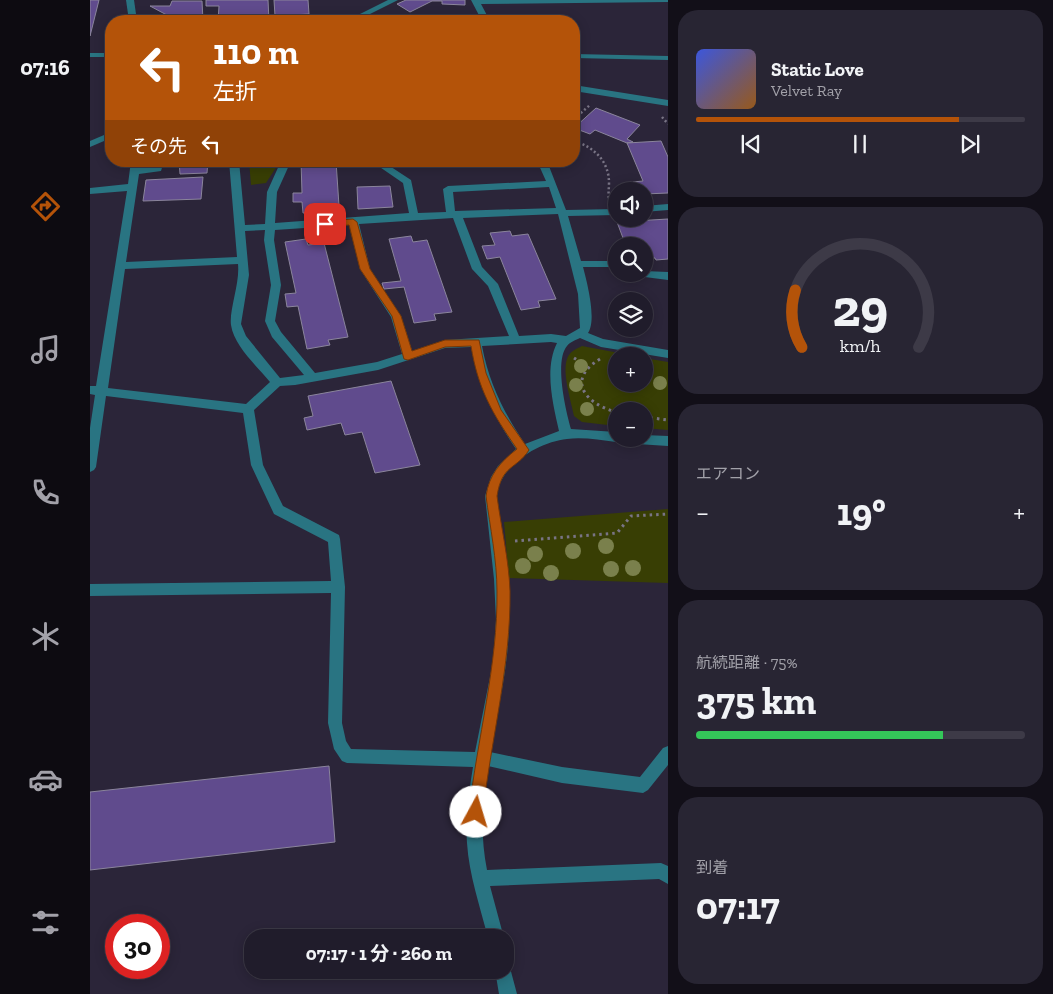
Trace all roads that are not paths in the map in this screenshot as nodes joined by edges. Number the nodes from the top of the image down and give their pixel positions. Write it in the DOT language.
graph roads {
  1 [pos="130,0"];
  2 [pos="394,0"];
  3 [pos="668,0"];
  4 [pos="475,1"];
  5 [pos="132,15"];
  6 [pos="363,15"];
  7 [pos="483,15"];
  8 [pos="90,55"];
  9 [pos="105,55"];
  10 [pos="580,56"];
  11 [pos="668,58"];
  12 [pos="580,89"];
  13 [pos="668,103"];
  14 [pos="105,138"];
  15 [pos="90,144"];
  16 [pos="135,167"];
  17 [pos="143,167"];
  18 [pos="158,167"];
  19 [pos="234,167"];
  20 [pos="285,167"];
  21 [pos="384,167"];
  22 [pos="545,167"];
  23 [pos="552,184"];
  24 [pos="133,187"];
  25 [pos="90,191"];
  26 [pos="668,207"];
  27 [pos="653,208"];
  28 [pos="562,212"];
  29 [pos="608,212"];
  30 [pos="454,215"];
  31 [pos="414,216"];
  32 [pos="353,222"];
  33 [pos="269,227"];
  34 [pos="239,228"];
  35 [pos="244,260"];
  36 [pos="576,264"];
  37 [pos="608,264"];
  38 [pos="121,266"];
  39 [pos="653,275"];
  40 [pos="668,276"];
  41 [pos="580,334"];
  42 [pos="568,340"];
  43 [pos="516,341"];
  44 [pos="476,342"];
  45 [pos="668,354"];
  46 [pos="408,356"];
  47 [pos="313,378"];
  48 [pos="277,382"];
  49 [pos="96,390"];
  50 [pos="248,409"];
  51 [pos="566,434"];
  52 [pos="608,437"];
  53 [pos="653,440"];
  54 [pos="668,441"];
  55 [pos="523,450"];
  56 [pos="90,467"];
  57 [pos="338,587"];
  58 [pos="90,590"];
  59 [pos="668,753"];
  60 [pos="482,759"];
  61 [pos="668,876"];
  62 [pos="482,878"];
  63 [pos="494,929"];
  64 [pos="505,979"];
  65 [pos="508,994"];
  1 -- 5 [label="street"];
  2 -- 6 [label="street"];
  3 -- 4 [label="street"];
  4 -- 7 [label="street"];
  8 -- 9 [label="street"];
  10 -- 11 [label="street"];
  12 -- 13 [label="street"];
  14 -- 15 [label="street"];
  16 -- 24 [label="street"];
  17 -- 18 [label="street"];
  19 -- 34 [label="street"];
  20 -- 33 [label="street"];
  21 -- 31 [label="street"];
  22 -- 23 [label="street"];
  23 -- 28 [label="street"];
  23 -- 30 [label="street"];
  24 -- 25 [label="street"];
  24 -- 38 [label="street"];
  26 -- 27 [label="street"];
  28 -- 29 [label="street"];
  28 -- 30 [label="street"];
  28 -- 36 [label="street"];
  30 -- 31 [label="street"];
  30 -- 43 [label="street"];
  31 -- 32 [label="street"];
  32 -- 33 [label="street"];
  32 -- 46 [label="street"];
  33 -- 34 [label="street"];
  33 -- 47 [label="street"];
  34 -- 35 [label="street"];
  35 -- 38 [label="street"];
  35 -- 48 [label="street"];
  36 -- 37 [label="street"];
  36 -- 41 [label="street"];
  38 -- 49 [label="street"];
  39 -- 40 [label="street"];
  41 -- 42 [label="street"];
  41 -- 45 [label="street"];
  42 -- 43 [label="street"];
  42 -- 51 [label="street"];
  43 -- 44 [label="street"];
  44 -- 46 [label="street"];
  44 -- 55 [label="street"];
  46 -- 47 [label="street"];
  47 -- 48 [label="street"];
  48 -- 50 [label="street"];
  49 -- 50 [label="street"];
  49 -- 56 [label="street"];
  50 -- 57 [label="street"];
  51 -- 52 [label="street"];
  51 -- 55 [label="street"];
  53 -- 54 [label="street"];
  55 -- 60 [label="street"];
  57 -- 58 [label="street"];
  57 -- 60 [label="street"];
  59 -- 60 [label="street"];
  60 -- 62 [label="street"];
  61 -- 62 [label="street"];
  62 -- 63 [label="street"];
  64 -- 65 [label="street"];
}
